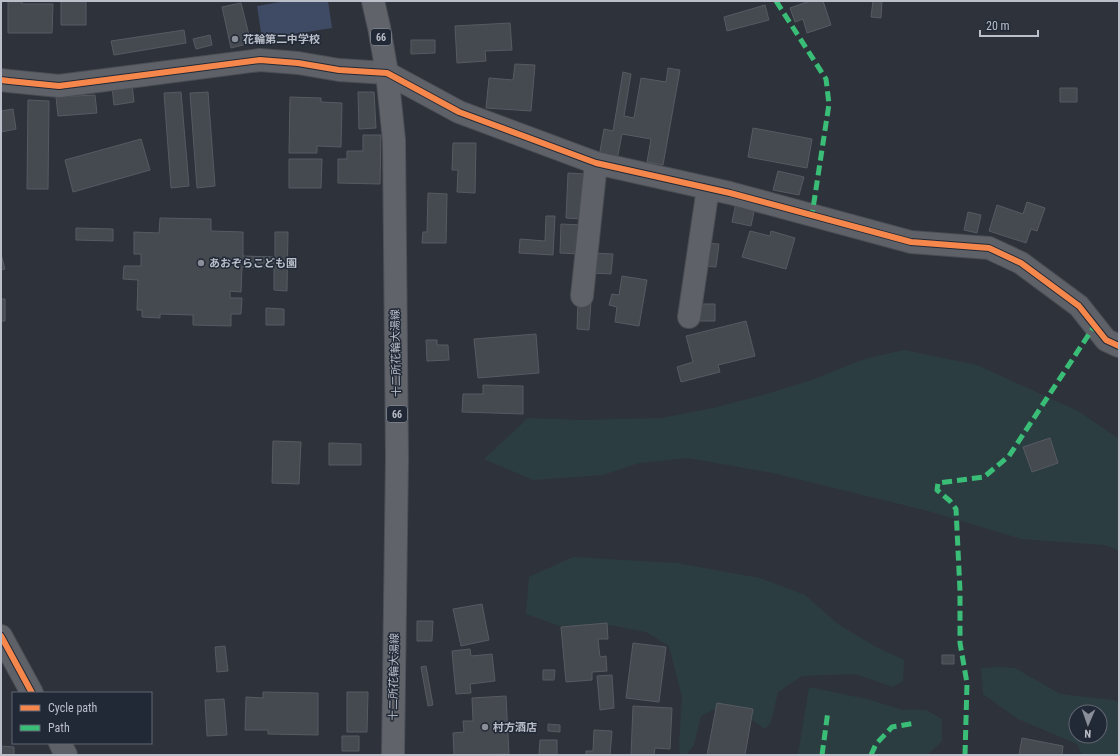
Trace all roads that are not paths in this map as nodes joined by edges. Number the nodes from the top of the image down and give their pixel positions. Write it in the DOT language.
graph roads {
  1 [pos="373,1"];
  2 [pos="387,73"];
  3 [pos="1,80"];
  4 [pos="596,163"];
  5 [pos="708,188"];
  6 [pos="582,296"];
  7 [pos="689,317"];
  8 [pos="1119,346"];
  9 [pos="1,636"];
  10 [pos="31,692"];
  11 [pos="60,744"];
  12 [pos="66,755"];
  13 [pos="393,755"];
  1 -- 2 [label="main road, 十二所花輪大湯線 / 66"];
  2 -- 3 [label="street"];
  2 -- 4 [label="street"];
  2 -- 13 [label="main road, 十二所花輪大湯線 / 66"];
  4 -- 5 [label="street"];
  4 -- 6 [label="street"];
  5 -- 7 [label="street"];
  5 -- 8 [label="street"];
  9 -- 10 [label="street"];
  11 -- 12 [label="street"];
}
